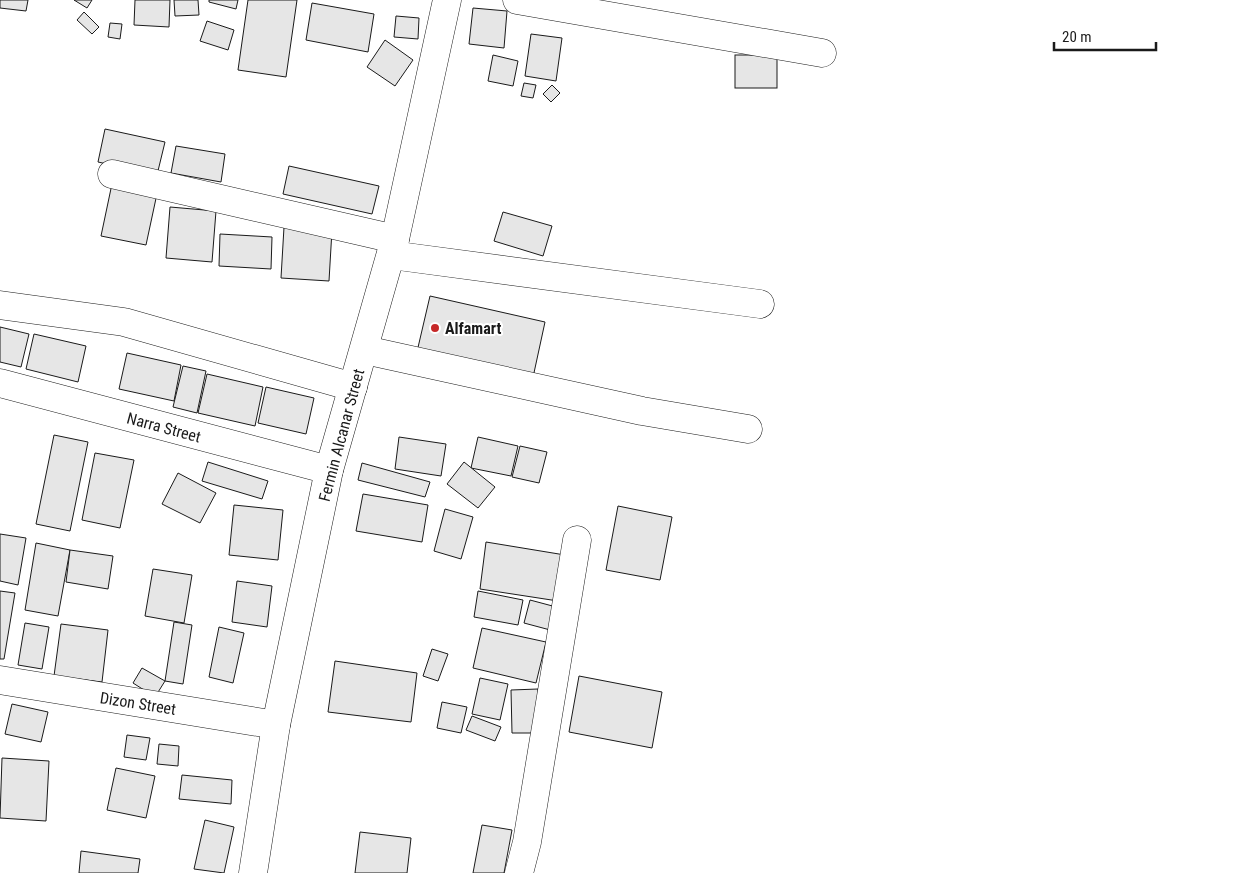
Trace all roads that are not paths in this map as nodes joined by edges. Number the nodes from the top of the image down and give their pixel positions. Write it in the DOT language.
graph roads {
  1 [pos="447,0"];
  2 [pos="517,0"];
  3 [pos="822,53"];
  4 [pos="112,174"];
  5 [pos="393,247"];
  6 [pos="760,304"];
  7 [pos="0,305"];
  8 [pos="365,350"];
  9 [pos="0,383"];
  10 [pos="353,386"];
  11 [pos="748,429"];
  12 [pos="329,470"];
  13 [pos="577,540"];
  14 [pos="0,680"];
  15 [pos="276,725"];
  16 [pos="253,873"];
  17 [pos="519,873"];
  1 -- 5 [label="street, Fermin Alcanar Street"];
  2 -- 3 [label="street"];
  4 -- 5 [label="street"];
  5 -- 6 [label="street"];
  5 -- 8 [label="street, Fermin Alcanar Street"];
  7 -- 10 [label="street"];
  8 -- 10 [label="street, Fermin Alcanar Street"];
  8 -- 11 [label="street"];
  9 -- 12 [label="street, Narra Street"];
  10 -- 12 [label="street, Fermin Alcanar Street"];
  12 -- 15 [label="street, Fermin Alcanar Street"];
  13 -- 17 [label="street"];
  14 -- 15 [label="street, Dizon Street"];
  15 -- 16 [label="street, Fermin Alcanar Street"];
}
